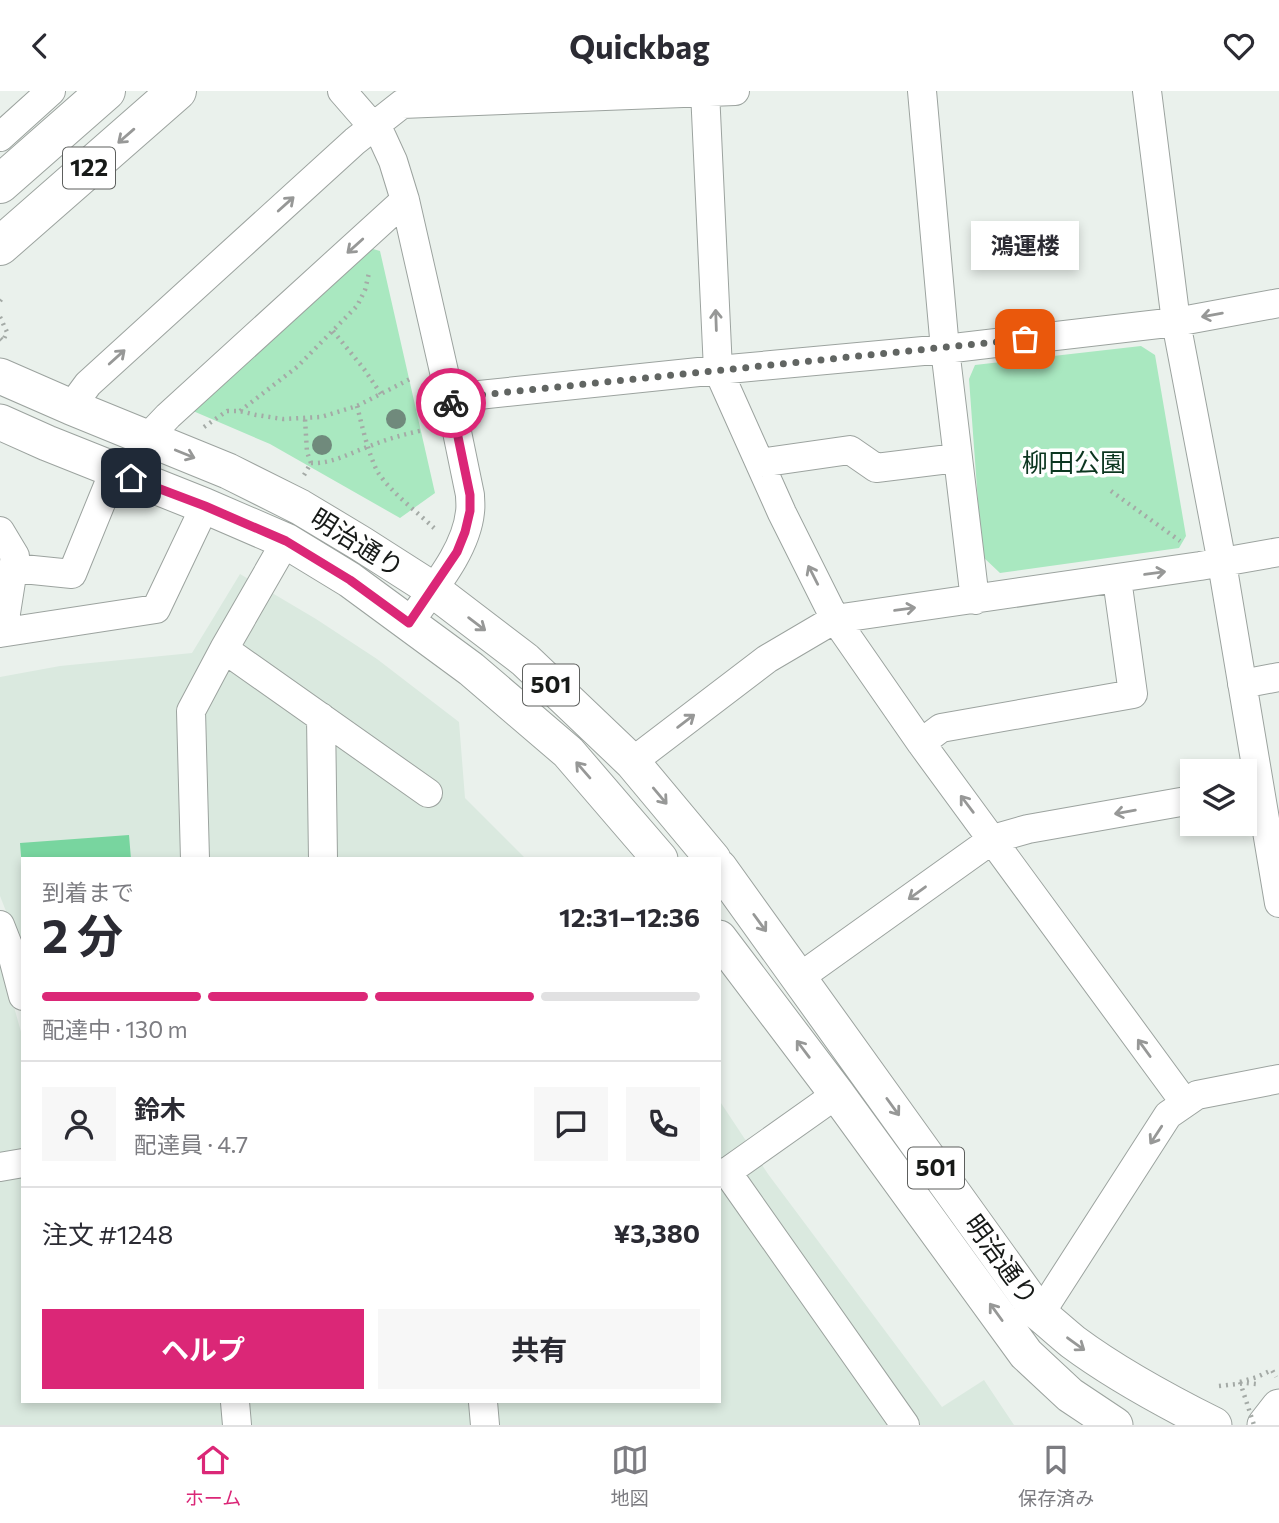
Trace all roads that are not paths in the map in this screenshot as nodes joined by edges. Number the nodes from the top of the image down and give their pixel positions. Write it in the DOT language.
graph roads {
  1 [pos="51,91"];
  2 [pos="106,91"];
  3 [pos="177,91"];
  4 [pos="342,91"];
  5 [pos="735,91"];
  6 [pos="922,91"];
  7 [pos="1147,91"];
  8 [pos="705,92"];
  9 [pos="462,97"];
  10 [pos="374,128"];
  11 [pos="0,137"];
  12 [pos="0,184"];
  13 [pos="405,199"];
  14 [pos="0,245"];
  15 [pos="1279,303"];
  16 [pos="1176,322"];
  17 [pos="945,349"];
  18 [pos="718,370"];
  19 [pos="3,383"];
  20 [pos="450,398"];
  21 [pos="71,407"];
  22 [pos="0,422"];
  23 [pos="147,438"];
  24 [pos="957,458"];
  25 [pos="760,464"];
  26 [pos="114,471"];
  27 [pos="205,506"];
  28 [pos="0,531"];
  29 [pos="286,541"];
  30 [pos="1279,552"];
  31 [pos="1222,563"];
  32 [pos="13,568"];
  33 [pos="72,574"];
  34 [pos="1117,579"];
  35 [pos="432,589"];
  36 [pos="975,600"];
  37 [pos="835,619"];
  38 [pos="81,621"];
  39 [pos="409,623"];
  40 [pos="1,633"];
  41 [pos="224,649"];
  42 [pos="1279,677"];
  43 [pos="1242,684"];
  44 [pos="321,717"];
  45 [pos="921,743"];
  46 [pos="632,762"];
  47 [pos="1261,787"];
  48 [pos="428,793"];
  49 [pos="1180,802"];
  50 [pos="993,839"];
  51 [pos="195,857"];
  52 [pos="323,857"];
  53 [pos="658,857"];
  54 [pos="711,857"];
  55 [pos="721,870"];
  56 [pos="1279,903"];
  57 [pos="0,925"];
  58 [pos="721,941"];
  59 [pos="800,977"];
  60 [pos="21,988"];
  61 [pos="1279,1079"];
  62 [pos="837,1094"];
  63 [pos="1185,1103"];
  64 [pos="21,1163"];
  65 [pos="0,1167"];
  66 [pos="723,1173"];
  67 [pos="1040,1314"];
  68 [pos="235,1403"];
  69 [pos="483,1403"];
  70 [pos="1279,1407"];
  71 [pos="237,1425"];
  72 [pos="485,1425"];
  73 [pos="905,1425"];
  74 [pos="1115,1425"];
  75 [pos="1214,1425"];
  76 [pos="1265,1425"];
  1 -- 11 [label="street"];
  2 -- 12 [label="highway, 122"];
  3 -- 14 [label="highway, 122, one-way"];
  4 -- 10 [label="street"];
  5 -- 8 [label="street"];
  6 -- 17 [label="street"];
  7 -- 16 [label="street"];
  8 -- 9 [label="street"];
  18 -- 8 [label="street, one-way"];
  9 -- 10 [label="street"];
  10 -- 13 [label="street"];
  21 -- 10 [label="street, one-way"];
  13 -- 20 [label="street"];
  13 -- 23 [label="street, one-way"];
  15 -- 16 [label="street, one-way"];
  16 -- 17 [label="street"];
  16 -- 31 [label="street"];
  17 -- 18 [label="street"];
  17 -- 24 [label="street"];
  18 -- 20 [label="street"];
  18 -- 25 [label="street"];
  19 -- 21 [label="main road, 明治通り / 501"];
  20 -- 35 [label="street"];
  21 -- 23 [label="main road, 明治通り / 501"];
  22 -- 26 [label="main road, 明治通り / 501"];
  23 -- 35 [label="main road, 明治通り / 501, one-way"];
  24 -- 25 [label="street"];
  24 -- 36 [label="street"];
  37 -- 25 [label="street, one-way"];
  26 -- 27 [label="main road, 明治通り / 501"];
  26 -- 33 [label="street"];
  27 -- 29 [label="main road, 明治通り / 501"];
  27 -- 38 [label="street"];
  28 -- 32 [label="street"];
  29 -- 39 [label="main road, 明治通り / 501"];
  29 -- 41 [label="street"];
  30 -- 31 [label="street"];
  34 -- 31 [label="street, one-way"];
  31 -- 43 [label="street"];
  32 -- 33 [label="street"];
  32 -- 40 [label="street"];
  33 -- 38 [label="street"];
  34 -- 36 [label="street"];
  34 -- 45 [label="street"];
  35 -- 39 [label="street"];
  35 -- 46 [label="main road, 明治通り / 501, one-way"];
  37 -- 36 [label="street, one-way"];
  37 -- 45 [label="street"];
  46 -- 37 [label="street, one-way"];
  38 -- 40 [label="street"];
  53 -- 39 [label="main road, 明治通り / 501, one-way"];
  41 -- 44 [label="street"];
  41 -- 51 [label="street"];
  42 -- 43 [label="street"];
  43 -- 47 [label="street"];
  44 -- 48 [label="street"];
  44 -- 52 [label="street"];
  50 -- 45 [label="street, one-way"];
  46 -- 54 [label="main road, 明治通り / 501, one-way"];
  47 -- 56 [label="street"];
  49 -- 50 [label="street, one-way"];
  50 -- 59 [label="street, one-way"];
  63 -- 50 [label="street, one-way"];
  55 -- 59 [label="main road, 明治通り / 501, one-way"];
  57 -- 60 [label="street"];
  62 -- 58 [label="main road, 明治通り / 501, one-way"];
  59 -- 67 [label="main road, 明治通り / 501, one-way"];
  61 -- 63 [label="street"];
  62 -- 66 [label="street"];
  74 -- 62 [label="main road, 明治通り / 501, one-way"];
  63 -- 67 [label="street, one-way"];
  64 -- 65 [label="street"];
  66 -- 73 [label="street"];
  67 -- 75 [label="main road, 明治通り / 501, one-way"];
  68 -- 71 [label="street"];
  69 -- 72 [label="street"];
  70 -- 76 [label="main road"];
}
